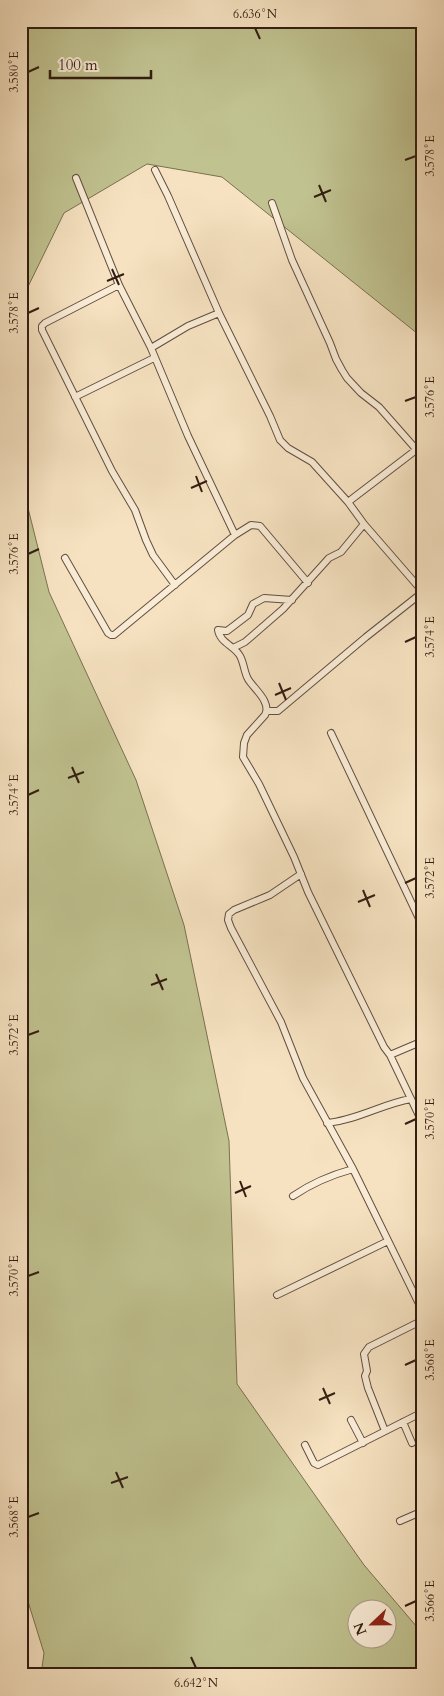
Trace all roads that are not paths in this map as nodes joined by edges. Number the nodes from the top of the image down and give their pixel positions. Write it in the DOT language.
graph roads {
  1 [pos="155,170"];
  2 [pos="76,178"];
  3 [pos="272,203"];
  4 [pos="119,285"];
  5 [pos="219,313"];
  6 [pos="151,348"];
  7 [pos="154,358"];
  8 [pos="75,397"];
  9 [pos="416,450"];
  10 [pos="423,458"];
  11 [pos="348,502"];
  12 [pos="364,524"];
  13 [pos="235,535"];
  14 [pos="65,558"];
  15 [pos="308,583"];
  16 [pos="175,585"];
  17 [pos="423,592"];
  18 [pos="292,600"];
  19 [pos="245,642"];
  20 [pos="232,647"];
  21 [pos="240,656"];
  22 [pos="423,701"];
  23 [pos="267,712"];
  24 [pos="423,722"];
  25 [pos="331,733"];
  26 [pos="301,874"];
  27 [pos="423,927"];
  28 [pos="423,1041"];
  29 [pos="390,1055"];
  30 [pos="411,1098"];
  31 [pos="327,1123"];
  32 [pos="423,1124"];
  33 [pos="353,1168"];
  34 [pos="293,1196"];
  35 [pos="388,1241"];
  36 [pos="277,1295"];
  37 [pos="423,1312"];
  38 [pos="423,1320"];
  39 [pos="423,1412"];
  40 [pos="351,1420"];
  41 [pos="402,1422"];
  42 [pos="385,1431"];
  43 [pos="363,1443"];
  44 [pos="412,1443"];
  45 [pos="305,1445"];
  46 [pos="423,1511"];
  47 [pos="400,1521"];
  1 -- 5 [label="street"];
  2 -- 4 [label="street"];
  3 -- 9 [label="street"];
  4 -- 6 [label="street"];
  4 -- 8 [label="street"];
  5 -- 6 [label="street"];
  5 -- 11 [label="street"];
  6 -- 7 [label="street"];
  7 -- 8 [label="street"];
  7 -- 13 [label="street"];
  8 -- 16 [label="street"];
  9 -- 10 [label="street"];
  9 -- 11 [label="street"];
  11 -- 12 [label="street"];
  12 -- 15 [label="street"];
  12 -- 17 [label="street"];
  13 -- 15 [label="street"];
  13 -- 16 [label="street"];
  14 -- 16 [label="street"];
  15 -- 18 [label="street"];
  17 -- 23 [label="street"];
  18 -- 19 [label="street"];
  18 -- 20 [label="street"];
  19 -- 20 [label="street"];
  19 -- 21 [label="street"];
  20 -- 21 [label="street"];
  21 -- 23 [label="street"];
  22 -- 24 [label="street"];
  23 -- 26 [label="street"];
  25 -- 27 [label="street"];
  26 -- 29 [label="street"];
  26 -- 31 [label="street"];
  28 -- 29 [label="street"];
  29 -- 30 [label="street"];
  30 -- 31 [label="street"];
  30 -- 32 [label="street"];
  31 -- 33 [label="street"];
  33 -- 34 [label="street"];
  33 -- 35 [label="street"];
  35 -- 36 [label="street"];
  35 -- 37 [label="street"];
  38 -- 42 [label="street"];
  39 -- 41 [label="street"];
  40 -- 43 [label="street"];
  41 -- 42 [label="street"];
  41 -- 44 [label="street"];
  42 -- 43 [label="street"];
  43 -- 45 [label="street"];
  46 -- 47 [label="street"];
}
